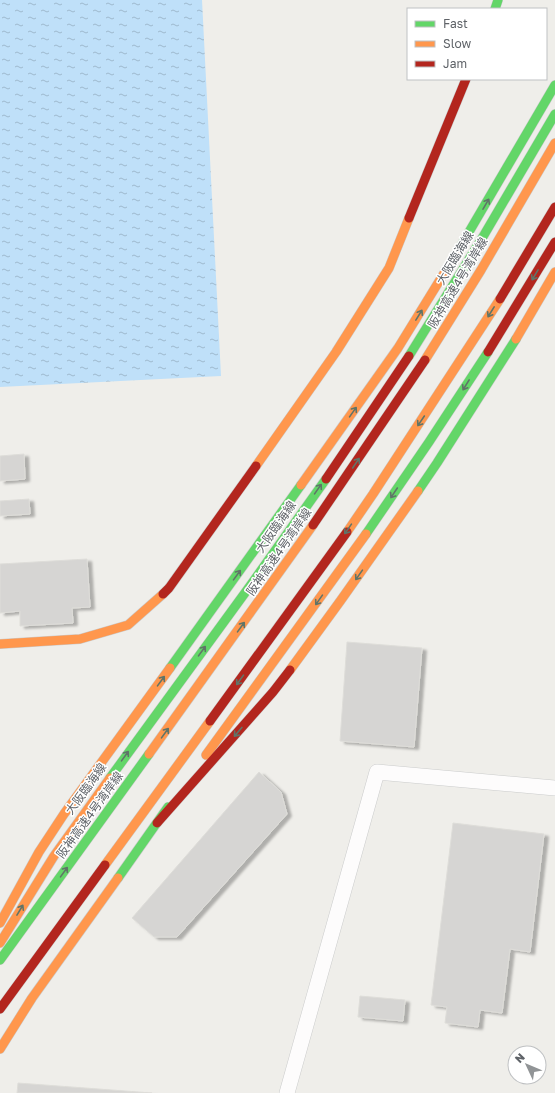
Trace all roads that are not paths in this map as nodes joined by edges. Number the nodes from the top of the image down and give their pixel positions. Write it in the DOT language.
graph roads {
  1 [pos="466,80"];
  2 [pos="555,85"];
  3 [pos="555,114"];
  4 [pos="555,143"];
  5 [pos="555,207"];
  6 [pos="555,242"];
  7 [pos="555,272"];
  8 [pos="0,644"];
  9 [pos="555,788"];
  10 [pos="157,822"];
  11 [pos="0,923"];
  12 [pos="0,943"];
  13 [pos="0,960"];
  14 [pos="0,1010"];
  15 [pos="0,1050"];
  16 [pos="287,1093"];
  1 -- 8 [label="main road"];
  11 -- 2 [label="main road, one-way"];
  12 -- 3 [label="main road, 大阪臨海線, one-way"];
  13 -- 4 [label="main road, 阪神高速4号湾岸線, one-way"];
  5 -- 14 [label="main road, one-way"];
  6 -- 10 [label="main road, one-way"];
  7 -- 10 [label="main road, one-way"];
  9 -- 16 [label="street"];
  10 -- 15 [label="main road"];
}
